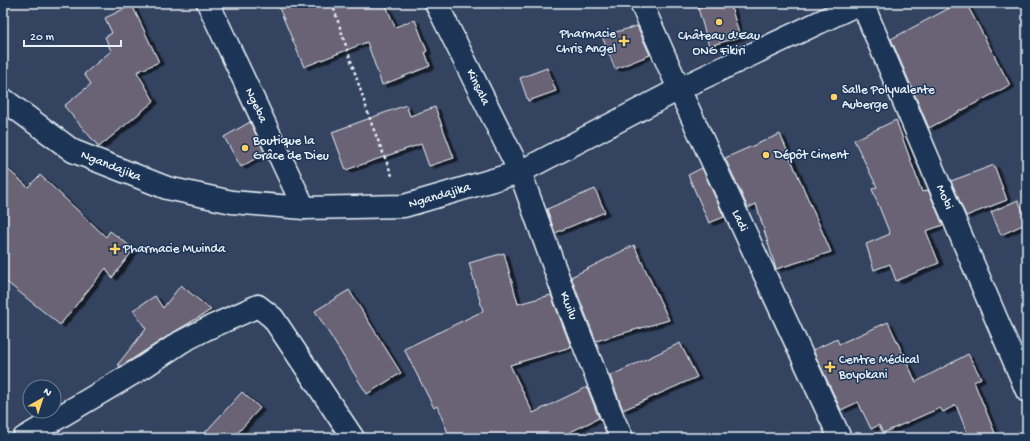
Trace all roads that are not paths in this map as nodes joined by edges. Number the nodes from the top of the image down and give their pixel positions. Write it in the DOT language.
graph roads {
  1 [pos="208,3"];
  2 [pos="436,3"];
  3 [pos="641,3"];
  4 [pos="861,3"];
  5 [pos="678,89"];
  6 [pos="3,99"];
  7 [pos="520,172"];
  8 [pos="304,208"];
  9 [pos="1027,391"];
  10 [pos="24,438"];
  11 [pos="353,438"];
  12 [pos="622,438"];
  13 [pos="840,438"];
  1 -- 8 [label="street, Ngeba"];
  2 -- 7 [label="street, Kinsala"];
  3 -- 5 [label="street, Ladi"];
  4 -- 5 [label="street, Ngandajika"];
  4 -- 9 [label="street, Mobi"];
  5 -- 7 [label="street, Ngandajika"];
  5 -- 13 [label="street, Ladi"];
  6 -- 8 [label="street, Ngandajika"];
  7 -- 8 [label="street, Ngandajika"];
  7 -- 12 [label="street, Kwilu"];
  10 -- 11 [label="street"];
}
